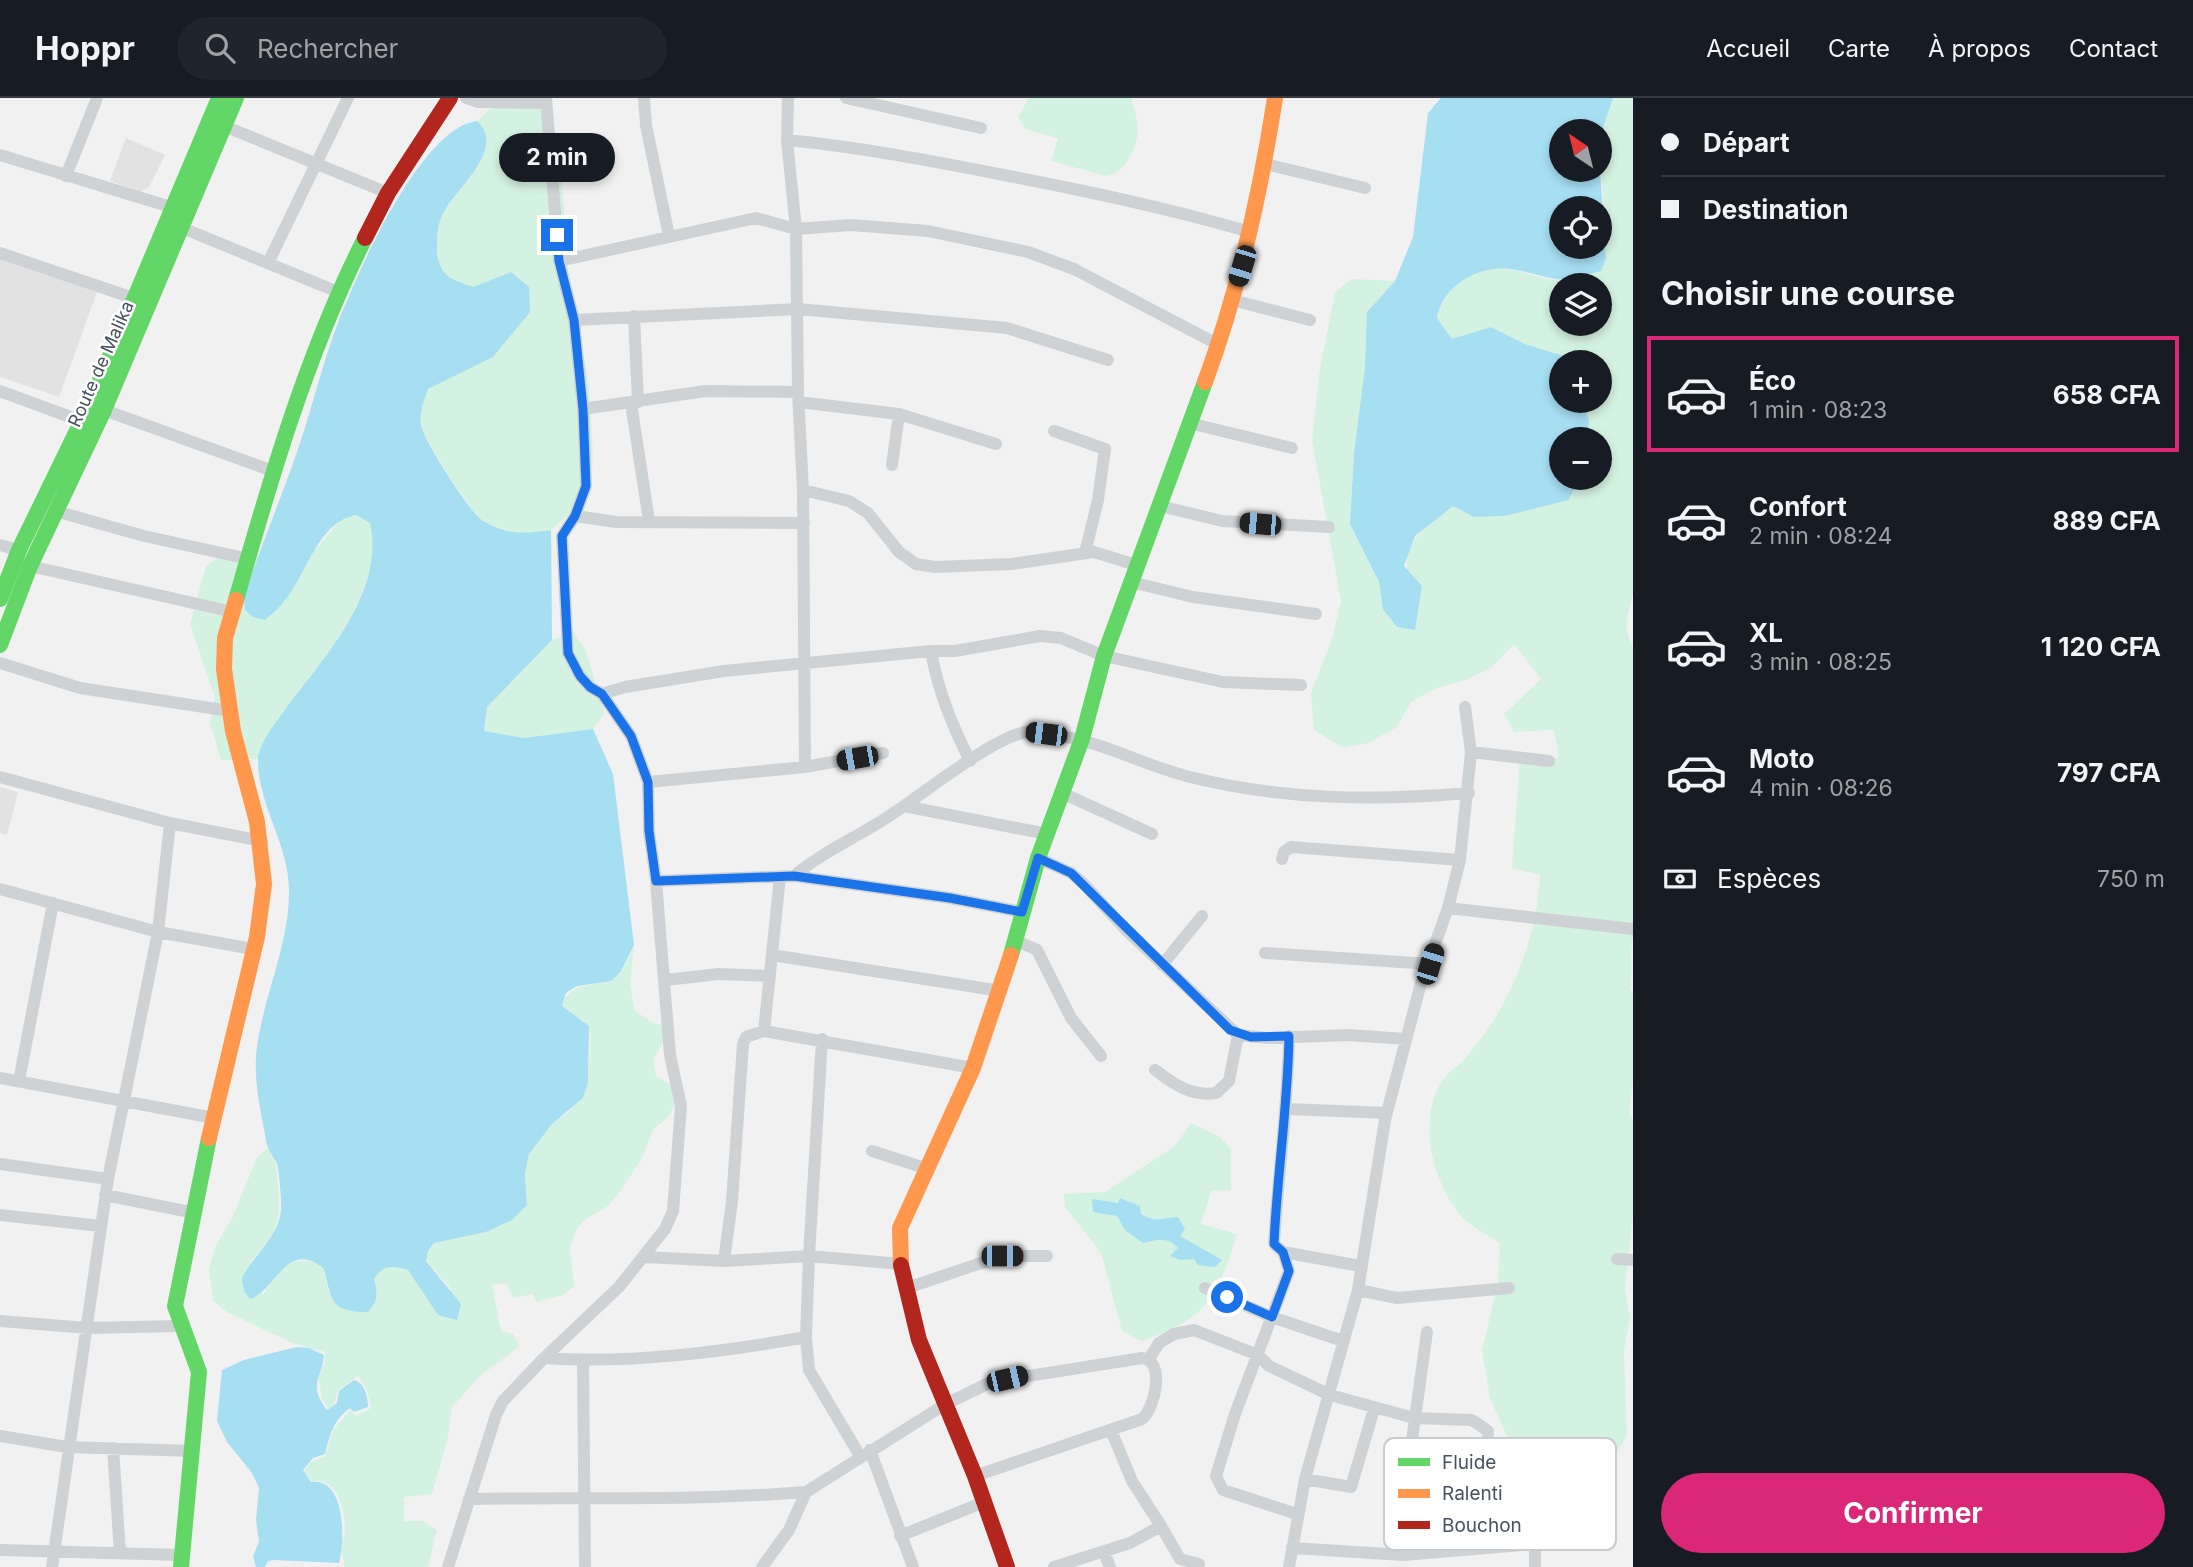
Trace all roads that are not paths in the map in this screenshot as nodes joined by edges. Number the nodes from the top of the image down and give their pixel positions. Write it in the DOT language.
graph roads {
  1 [pos="97,98"];
  2 [pos="219,98"];
  3 [pos="236,98"];
  4 [pos="348,98"];
  5 [pos="450,98"];
  6 [pos="466,98"];
  7 [pos="644,98"];
  8 [pos="788,98"];
  9 [pos="846,98"];
  10 [pos="1275,98"];
  11 [pos="546,101"];
  12 [pos="223,126"];
  13 [pos="981,128"];
  14 [pos="787,140"];
  15 [pos="0,155"];
  16 [pos="316,162"];
  17 [pos="1265,164"];
  18 [pos="66,176"];
  19 [pos="1365,188"];
  20 [pos="388,193"];
  21 [pos="172,207"];
  22 [pos="180,227"];
  23 [pos="796,229"];
  24 [pos="1250,232"];
  25 [pos="669,236"];
  26 [pos="0,253"];
  27 [pos="559,261"];
  28 [pos="268,264"];
  29 [pos="338,292"];
  30 [pos="1232,300"];
  31 [pos="142,301"];
  32 [pos="798,309"];
  33 [pos="634,316"];
  34 [pos="574,320"];
  35 [pos="1310,320"];
  36 [pos="1219,345"];
  37 [pos="1108,360"];
  38 [pos="0,391"];
  39 [pos="799,397"];
  40 [pos="634,403"];
  41 [pos="583,409"];
  42 [pos="104,410"];
  43 [pos="899,414"];
  44 [pos="81,421"];
  45 [pos="1189,423"];
  46 [pos="1054,431"];
  47 [pos="996,444"];
  48 [pos="1292,448"];
  49 [pos="892,465"];
  50 [pos="274,471"];
  51 [pos="803,490"];
  52 [pos="1160,506"];
  53 [pos="55,511"];
  54 [pos="575,516"];
  55 [pos="649,521"];
  56 [pos="804,523"];
  57 [pos="1329,527"];
  58 [pos="0,545"];
  59 [pos="19,550"];
  60 [pos="1085,553"];
  61 [pos="249,559"];
  62 [pos="1136,565"];
  63 [pos="30,566"];
  64 [pos="1131,582"];
  65 [pos="0,599"];
  66 [pos="233,612"];
  67 [pos="1316,614"];
  68 [pos="0,645"];
  69 [pos="931,651"];
  70 [pos="1104,656"];
  71 [pos="0,663"];
  72 [pos="802,664"];
  73 [pos="1301,685"];
  74 [pos="602,694"];
  75 [pos="1465,707"];
  76 [pos="230,711"];
  77 [pos="1082,739"];
  78 [pos="1471,752"];
  79 [pos="883,753"];
  80 [pos="970,761"];
  81 [pos="1549,761"];
  82 [pos="805,767"];
  83 [pos="0,777"];
  84 [pos="648,782"];
  85 [pos="1062,793"];
  86 [pos="1469,793"];
  87 [pos="904,806"];
  88 [pos="170,823"];
  89 [pos="1047,834"];
  90 [pos="1152,834"];
  91 [pos="262,841"];
  92 [pos="1038,858"];
  93 [pos="1282,859"];
  94 [pos="1460,860"];
  95 [pos="794,876"];
  96 [pos="780,877"];
  97 [pos="656,881"];
  98 [pos="0,890"];
  99 [pos="53,904"];
  100 [pos="1448,908"];
  101 [pos="1022,912"];
  102 [pos="1202,916"];
  103 [pos="1633,929"];
  104 [pos="158,932"];
  105 [pos="1015,940"];
  106 [pos="253,949"];
  107 [pos="1265,953"];
  108 [pos="772,955"];
  109 [pos="1430,964"];
  110 [pos="1162,965"];
  111 [pos="770,976"];
  112 [pos="666,980"];
  113 [pos="1001,991"];
  114 [pos="764,1031"];
  115 [pos="1238,1035"];
  116 [pos="1289,1036"];
  117 [pos="822,1039"];
  118 [pos="1406,1039"];
  119 [pos="1101,1056"];
  120 [pos="973,1068"];
  121 [pos="1155,1070"];
  122 [pos="0,1078"];
  123 [pos="19,1081"];
  124 [pos="124,1101"];
  125 [pos="1288,1109"];
  126 [pos="1387,1112"];
  127 [pos="214,1118"];
  128 [pos="872,1151"];
  129 [pos="0,1164"];
  130 [pos="929,1169"];
  131 [pos="108,1179"];
  132 [pos="106,1195"];
  133 [pos="190,1212"];
  134 [pos="0,1214"];
  135 [pos="101,1226"];
  136 [pos="1283,1252"];
  137 [pos="809,1256"];
  138 [pos="1047,1256"];
  139 [pos="645,1257"];
  140 [pos="1617,1259"];
  141 [pos="1633,1260"];
  142 [pos="724,1261"];
  143 [pos="901,1264"];
  144 [pos="1360,1266"];
  145 [pos="907,1288"];
  146 [pos="1205,1288"];
  147 [pos="1510,1288"];
  148 [pos="1358,1290"];
  149 [pos="1272,1317"];
  150 [pos="0,1321"];
  151 [pos="180,1326"];
  152 [pos="88,1328"];
  153 [pos="1427,1332"];
  154 [pos="806,1336"];
  155 [pos="1343,1341"];
  156 [pos="1258,1355"];
  157 [pos="544,1358"];
  158 [pos="1149,1359"];
  159 [pos="583,1360"];
  160 [pos="1329,1395"];
  161 [pos="944,1405"];
  162 [pos="1374,1409"];
  163 [pos="1414,1418"];
  164 [pos="1111,1430"];
  165 [pos="0,1436"];
  166 [pos="1412,1438"];
  167 [pos="1488,1438"];
  168 [pos="67,1447"];
  169 [pos="113,1448"];
  170 [pos="192,1451"];
  171 [pos="865,1453"];
  172 [pos="975,1476"];
  173 [pos="1305,1479"];
  174 [pos="806,1492"];
  175 [pos="584,1497"];
  176 [pos="469,1499"];
  177 [pos="984,1502"];
  178 [pos="1297,1514"];
  179 [pos="1161,1526"];
  180 [pos="900,1536"];
  181 [pos="1292,1548"];
  182 [pos="0,1550"];
  183 [pos="1403,1550"];
  184 [pos="1463,1550"];
  185 [pos="1104,1552"];
  186 [pos="120,1553"];
  187 [pos="1403,1555"];
  188 [pos="53,1560"];
  189 [pos="181,1561"];
  190 [pos="1199,1564"];
  191 [pos="448,1567"];
  192 [pos="585,1567"];
  193 [pos="762,1567"];
  194 [pos="913,1567"];
  195 [pos="1007,1567"];
  196 [pos="1054,1567"];
  197 [pos="1110,1567"];
  198 [pos="1289,1567"];
  1 -- 18 [label="street"];
  2 -- 21 [label="street, Route de Malika"];
  3 -- 12 [label="street, Route de Malika"];
  4 -- 16 [label="street"];
  5 -- 20 [label="street"];
  6 -- 11 [label="street"];
  7 -- 25 [label="street"];
  8 -- 14 [label="street"];
  9 -- 13 [label="street"];
  10 -- 17 [label="street"];
  11 -- 27 [label="street"];
  12 -- 16 [label="street"];
  12 -- 22 [label="street, Route de Malika"];
  14 -- 23 [label="street"];
  14 -- 24 [label="street"];
  15 -- 18 [label="street"];
  16 -- 20 [label="street"];
  16 -- 28 [label="street"];
  17 -- 19 [label="street"];
  17 -- 24 [label="street"];
  18 -- 21 [label="street"];
  20 -- 29 [label="street"];
  21 -- 31 [label="street, Route de Malika"];
  22 -- 28 [label="street"];
  22 -- 31 [label="street, Route de Malika"];
  23 -- 25 [label="street"];
  23 -- 32 [label="street"];
  23 -- 36 [label="street"];
  24 -- 30 [label="street"];
  25 -- 27 [label="street"];
  26 -- 31 [label="street"];
  27 -- 34 [label="street"];
  28 -- 29 [label="street"];
  29 -- 50 [label="street"];
  30 -- 35 [label="street"];
  30 -- 36 [label="street"];
  31 -- 42 [label="street, Route de Malika"];
  31 -- 44 [label="street, Route de Malika"];
  32 -- 33 [label="street"];
  32 -- 37 [label="street"];
  32 -- 39 [label="street"];
  33 -- 34 [label="street"];
  33 -- 40 [label="street"];
  34 -- 41 [label="street"];
  36 -- 45 [label="street"];
  38 -- 44 [label="street"];
  39 -- 40 [label="street"];
  39 -- 43 [label="street"];
  39 -- 51 [label="street"];
  40 -- 41 [label="street"];
  40 -- 55 [label="street"];
  41 -- 54 [label="street"];
  42 -- 50 [label="street"];
  42 -- 53 [label="street, Route de Malika"];
  43 -- 47 [label="street"];
  43 -- 49 [label="street"];
  44 -- 59 [label="street, Route de Malika"];
  45 -- 48 [label="street"];
  45 -- 52 [label="street"];
  46 -- 60 [label="street"];
  50 -- 61 [label="street"];
  51 -- 56 [label="street"];
  51 -- 60 [label="street"];
  52 -- 57 [label="street"];
  52 -- 62 [label="street"];
  53 -- 61 [label="street"];
  53 -- 63 [label="street, Route de Malika"];
  54 -- 55 [label="street"];
  54 -- 74 [label="street"];
  55 -- 56 [label="street"];
  56 -- 72 [label="street"];
  58 -- 59 [label="street"];
  59 -- 65 [label="street, Route de Malika"];
  60 -- 62 [label="street"];
  61 -- 66 [label="street"];
  62 -- 64 [label="street"];
  63 -- 66 [label="street"];
  63 -- 68 [label="street, Route de Malika"];
  64 -- 67 [label="street"];
  64 -- 70 [label="street"];
  66 -- 76 [label="street"];
  69 -- 70 [label="street"];
  69 -- 72 [label="street"];
  69 -- 80 [label="street"];
  70 -- 73 [label="street"];
  70 -- 77 [label="street"];
  71 -- 76 [label="street"];
  72 -- 74 [label="street"];
  72 -- 82 [label="street"];
  74 -- 84 [label="street"];
  75 -- 78 [label="street"];
  76 -- 91 [label="street"];
  77 -- 80 [label="street"];
  77 -- 85 [label="street"];
  77 -- 86 [label="street"];
  78 -- 81 [label="street"];
  78 -- 86 [label="street"];
  79 -- 82 [label="street"];
  80 -- 87 [label="street"];
  82 -- 84 [label="street"];
  83 -- 88 [label="street"];
  84 -- 97 [label="street"];
  85 -- 89 [label="street"];
  85 -- 90 [label="street"];
  86 -- 94 [label="street"];
  87 -- 89 [label="street"];
  87 -- 95 [label="street"];
  88 -- 91 [label="street"];
  88 -- 104 [label="street"];
  89 -- 92 [label="street"];
  91 -- 106 [label="street"];
  92 -- 101 [label="street"];
  92 -- 110 [label="street"];
  93 -- 94 [label="street"];
  94 -- 100 [label="street"];
  95 -- 96 [label="street"];
  95 -- 101 [label="street"];
  96 -- 97 [label="street"];
  96 -- 108 [label="street"];
  97 -- 112 [label="street"];
  98 -- 99 [label="street"];
  99 -- 104 [label="street"];
  99 -- 123 [label="street"];
  100 -- 103 [label="street"];
  100 -- 109 [label="street"];
  101 -- 105 [label="street"];
  102 -- 110 [label="street"];
  104 -- 106 [label="street"];
  104 -- 124 [label="street"];
  105 -- 113 [label="street"];
  105 -- 119 [label="street"];
  106 -- 127 [label="street"];
  107 -- 109 [label="street"];
  108 -- 111 [label="street"];
  108 -- 113 [label="street"];
  109 -- 118 [label="street"];
  110 -- 115 [label="street"];
  111 -- 112 [label="street"];
  111 -- 114 [label="street"];
  112 -- 139 [label="street"];
  113 -- 120 [label="street"];
  114 -- 117 [label="street"];
  114 -- 142 [label="street"];
  115 -- 116 [label="street"];
  115 -- 121 [label="street"];
  116 -- 118 [label="street"];
  116 -- 125 [label="street"];
  117 -- 120 [label="street"];
  117 -- 137 [label="street"];
  118 -- 126 [label="street"];
  120 -- 130 [label="street"];
  122 -- 123 [label="street"];
  123 -- 124 [label="street"];
  124 -- 127 [label="street"];
  124 -- 131 [label="street"];
  125 -- 126 [label="street"];
  125 -- 136 [label="street"];
  126 -- 144 [label="street"];
  127 -- 133 [label="street"];
  128 -- 130 [label="street"];
  129 -- 131 [label="street"];
  130 -- 143 [label="street"];
  131 -- 132 [label="street"];
  132 -- 133 [label="street"];
  132 -- 135 [label="street"];
  133 -- 151 [label="street"];
  134 -- 135 [label="street"];
  135 -- 152 [label="street"];
  136 -- 144 [label="street"];
  136 -- 149 [label="street"];
  137 -- 142 [label="street"];
  137 -- 143 [label="street"];
  137 -- 154 [label="street"];
  138 -- 145 [label="street"];
  139 -- 142 [label="street"];
  139 -- 157 [label="street"];
  140 -- 141 [label="street"];
  143 -- 145 [label="street"];
  144 -- 148 [label="street"];
  145 -- 161 [label="street"];
  146 -- 149 [label="street"];
  147 -- 148 [label="street"];
  148 -- 155 [label="street"];
  149 -- 155 [label="street"];
  149 -- 156 [label="street"];
  150 -- 152 [label="street"];
  151 -- 152 [label="street"];
  151 -- 170 [label="street"];
  152 -- 168 [label="street"];
  153 -- 163 [label="street"];
  154 -- 159 [label="street"];
  154 -- 171 [label="street"];
  155 -- 160 [label="street"];
  156 -- 158 [label="street"];
  156 -- 160 [label="street"];
  156 -- 178 [label="street"];
  157 -- 159 [label="street"];
  157 -- 176 [label="street"];
  158 -- 161 [label="street"];
  158 -- 164 [label="street"];
  159 -- 175 [label="street"];
  160 -- 162 [label="street"];
  160 -- 173 [label="street"];
  161 -- 171 [label="street"];
  161 -- 172 [label="street"];
  162 -- 163 [label="street"];
  162 -- 173 [label="street"];
  163 -- 166 [label="street"];
  163 -- 167 [label="street"];
  164 -- 172 [label="street"];
  164 -- 179 [label="street"];
  165 -- 168 [label="street"];
  168 -- 169 [label="street"];
  168 -- 188 [label="street"];
  169 -- 170 [label="street"];
  169 -- 186 [label="street"];
  170 -- 189 [label="street"];
  171 -- 174 [label="street"];
  171 -- 180 [label="street"];
  172 -- 177 [label="street"];
  173 -- 178 [label="street"];
  174 -- 175 [label="street"];
  174 -- 193 [label="street"];
  175 -- 176 [label="street"];
  175 -- 192 [label="street"];
  176 -- 191 [label="street"];
  177 -- 180 [label="street"];
  177 -- 195 [label="street"];
  178 -- 181 [label="street"];
  179 -- 185 [label="street"];
  179 -- 190 [label="street"];
  180 -- 194 [label="street"];
  181 -- 187 [label="street"];
  181 -- 198 [label="street"];
  182 -- 188 [label="street"];
  183 -- 187 [label="street"];
  184 -- 187 [label="street"];
  185 -- 196 [label="street"];
  185 -- 197 [label="street"];
  186 -- 188 [label="street"];
  186 -- 189 [label="street"];
}
